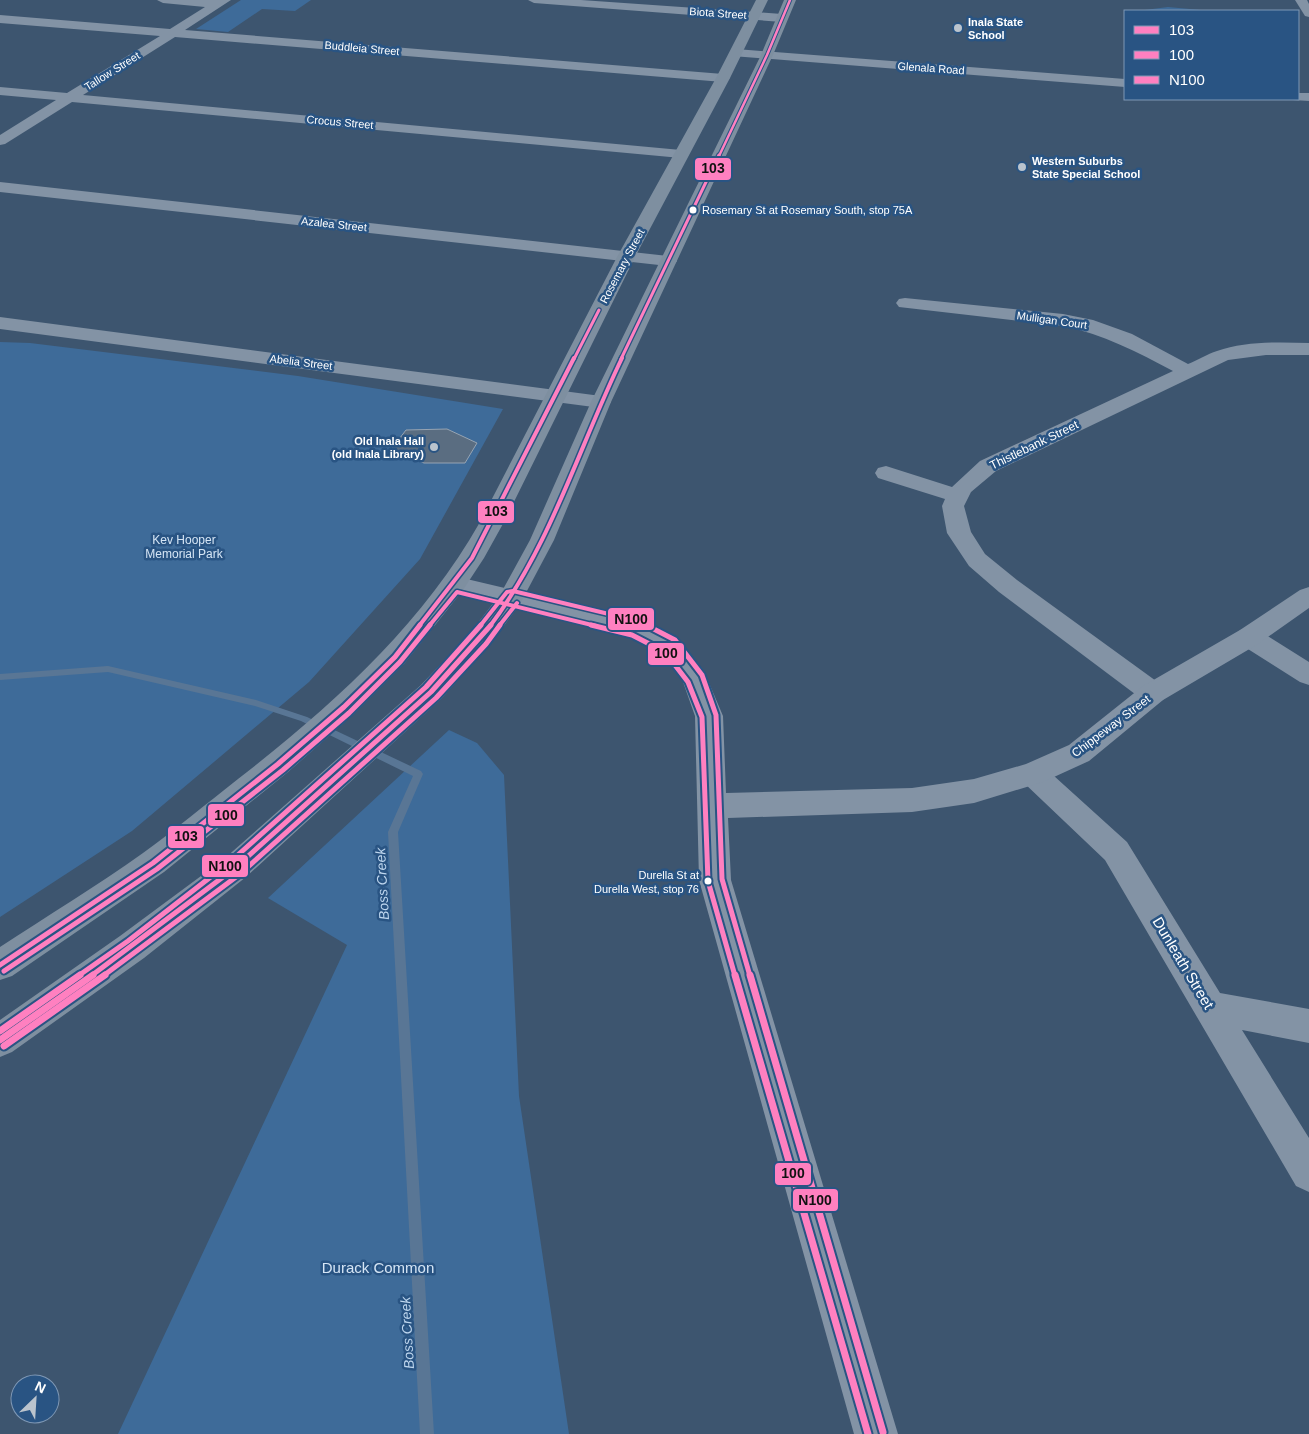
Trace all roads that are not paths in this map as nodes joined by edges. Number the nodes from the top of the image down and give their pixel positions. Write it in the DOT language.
graph roads {
  1 [pos="163,0"];
  2 [pos="534,0"];
  3 [pos="762,0"];
  4 [pos="790,0"];
  5 [pos="1301,0"];
  6 [pos="221,2"];
  7 [pos="1309,14"];
  8 [pos="753,16"];
  9 [pos="0,18"];
  10 [pos="782,18"];
  11 [pos="173,33"];
  12 [pos="736,53"];
  13 [pos="766,55"];
  14 [pos="723,78"];
  15 [pos="1124,83"];
  16 [pos="0,91"];
  17 [pos="70,97"];
  18 [pos="0,141"];
  19 [pos="681,154"];
  20 [pos="0,187"];
  21 [pos="626,256"];
  22 [pos="668,261"];
  23 [pos="905,303"];
  24 [pos="0,323"];
  25 [pos="1309,349"];
  26 [pos="1189,372"];
  27 [pos="554,396"];
  28 [pos="601,402"];
  29 [pos="886,473"];
  30 [pos="958,496"];
  31 [pos="454,584"];
  32 [pos="1309,596"];
  33 [pos="511,598"];
  34 [pos="1249,637"];
  35 [pos="1309,675"];
  36 [pos="1153,693"];
  37 [pos="1033,774"];
  38 [pos="711,806"];
  39 [pos="0,965"];
  40 [pos="1210,1007"];
  41 [pos="1309,1026"];
  42 [pos="0,1040"];
  43 [pos="1309,1173"];
  44 [pos="876,1434"];
  1 -- 6 [label="street"];
  2 -- 8 [label="street, Biota Street"];
  3 -- 8 [label="main road, Rosemary Street"];
  4 -- 10 [label="main road"];
  5 -- 7 [label="street"];
  6 -- 11 [label="street, Tallow Street"];
  8 -- 10 [label="street, Biota Street"];
  8 -- 12 [label="main road, Rosemary Street"];
  9 -- 11 [label="street, Buddleia Street"];
  10 -- 13 [label="main road"];
  11 -- 14 [label="street, Buddleia Street"];
  11 -- 17 [label="street, Tallow Street"];
  12 -- 13 [label="street, Glenala Road"];
  12 -- 14 [label="main road, Rosemary Street"];
  13 -- 15 [label="street, Glenala Road"];
  13 -- 22 [label="main road"];
  14 -- 19 [label="main road, Rosemary Street"];
  16 -- 17 [label="street, Crocus Street"];
  17 -- 18 [label="street, Tallow Street"];
  17 -- 19 [label="street, Crocus Street"];
  19 -- 21 [label="main road, Rosemary Street"];
  20 -- 21 [label="street, Azalea Street"];
  21 -- 22 [label="street, Azalea Street"];
  21 -- 27 [label="main road, Rosemary Street"];
  22 -- 28 [label="main road"];
  23 -- 26 [label="street, Mulligan Court"];
  24 -- 27 [label="street, Abelia Street"];
  25 -- 26 [label="street, Thistlebank Street"];
  26 -- 30 [label="street, Thistlebank Street"];
  27 -- 28 [label="street, Abelia Street"];
  27 -- 31 [label="main road, Rosemary Street"];
  28 -- 33 [label="main road"];
  29 -- 30 [label="street"];
  30 -- 36 [label="street"];
  31 -- 33 [label="street"];
  31 -- 39 [label="main road, Rosemary Street"];
  32 -- 34 [label="street, Chippeway Street"];
  33 -- 38 [label="street"];
  33 -- 42 [label="main road"];
  34 -- 35 [label="street"];
  34 -- 36 [label="street, Chippeway Street"];
  36 -- 37 [label="street, Chippeway Street"];
  37 -- 38 [label="street, Chippeway Street"];
  37 -- 40 [label="street, Dunleath Street"];
  38 -- 44 [label="street"];
  40 -- 41 [label="street"];
  40 -- 43 [label="street, Dunleath Street"];
}
